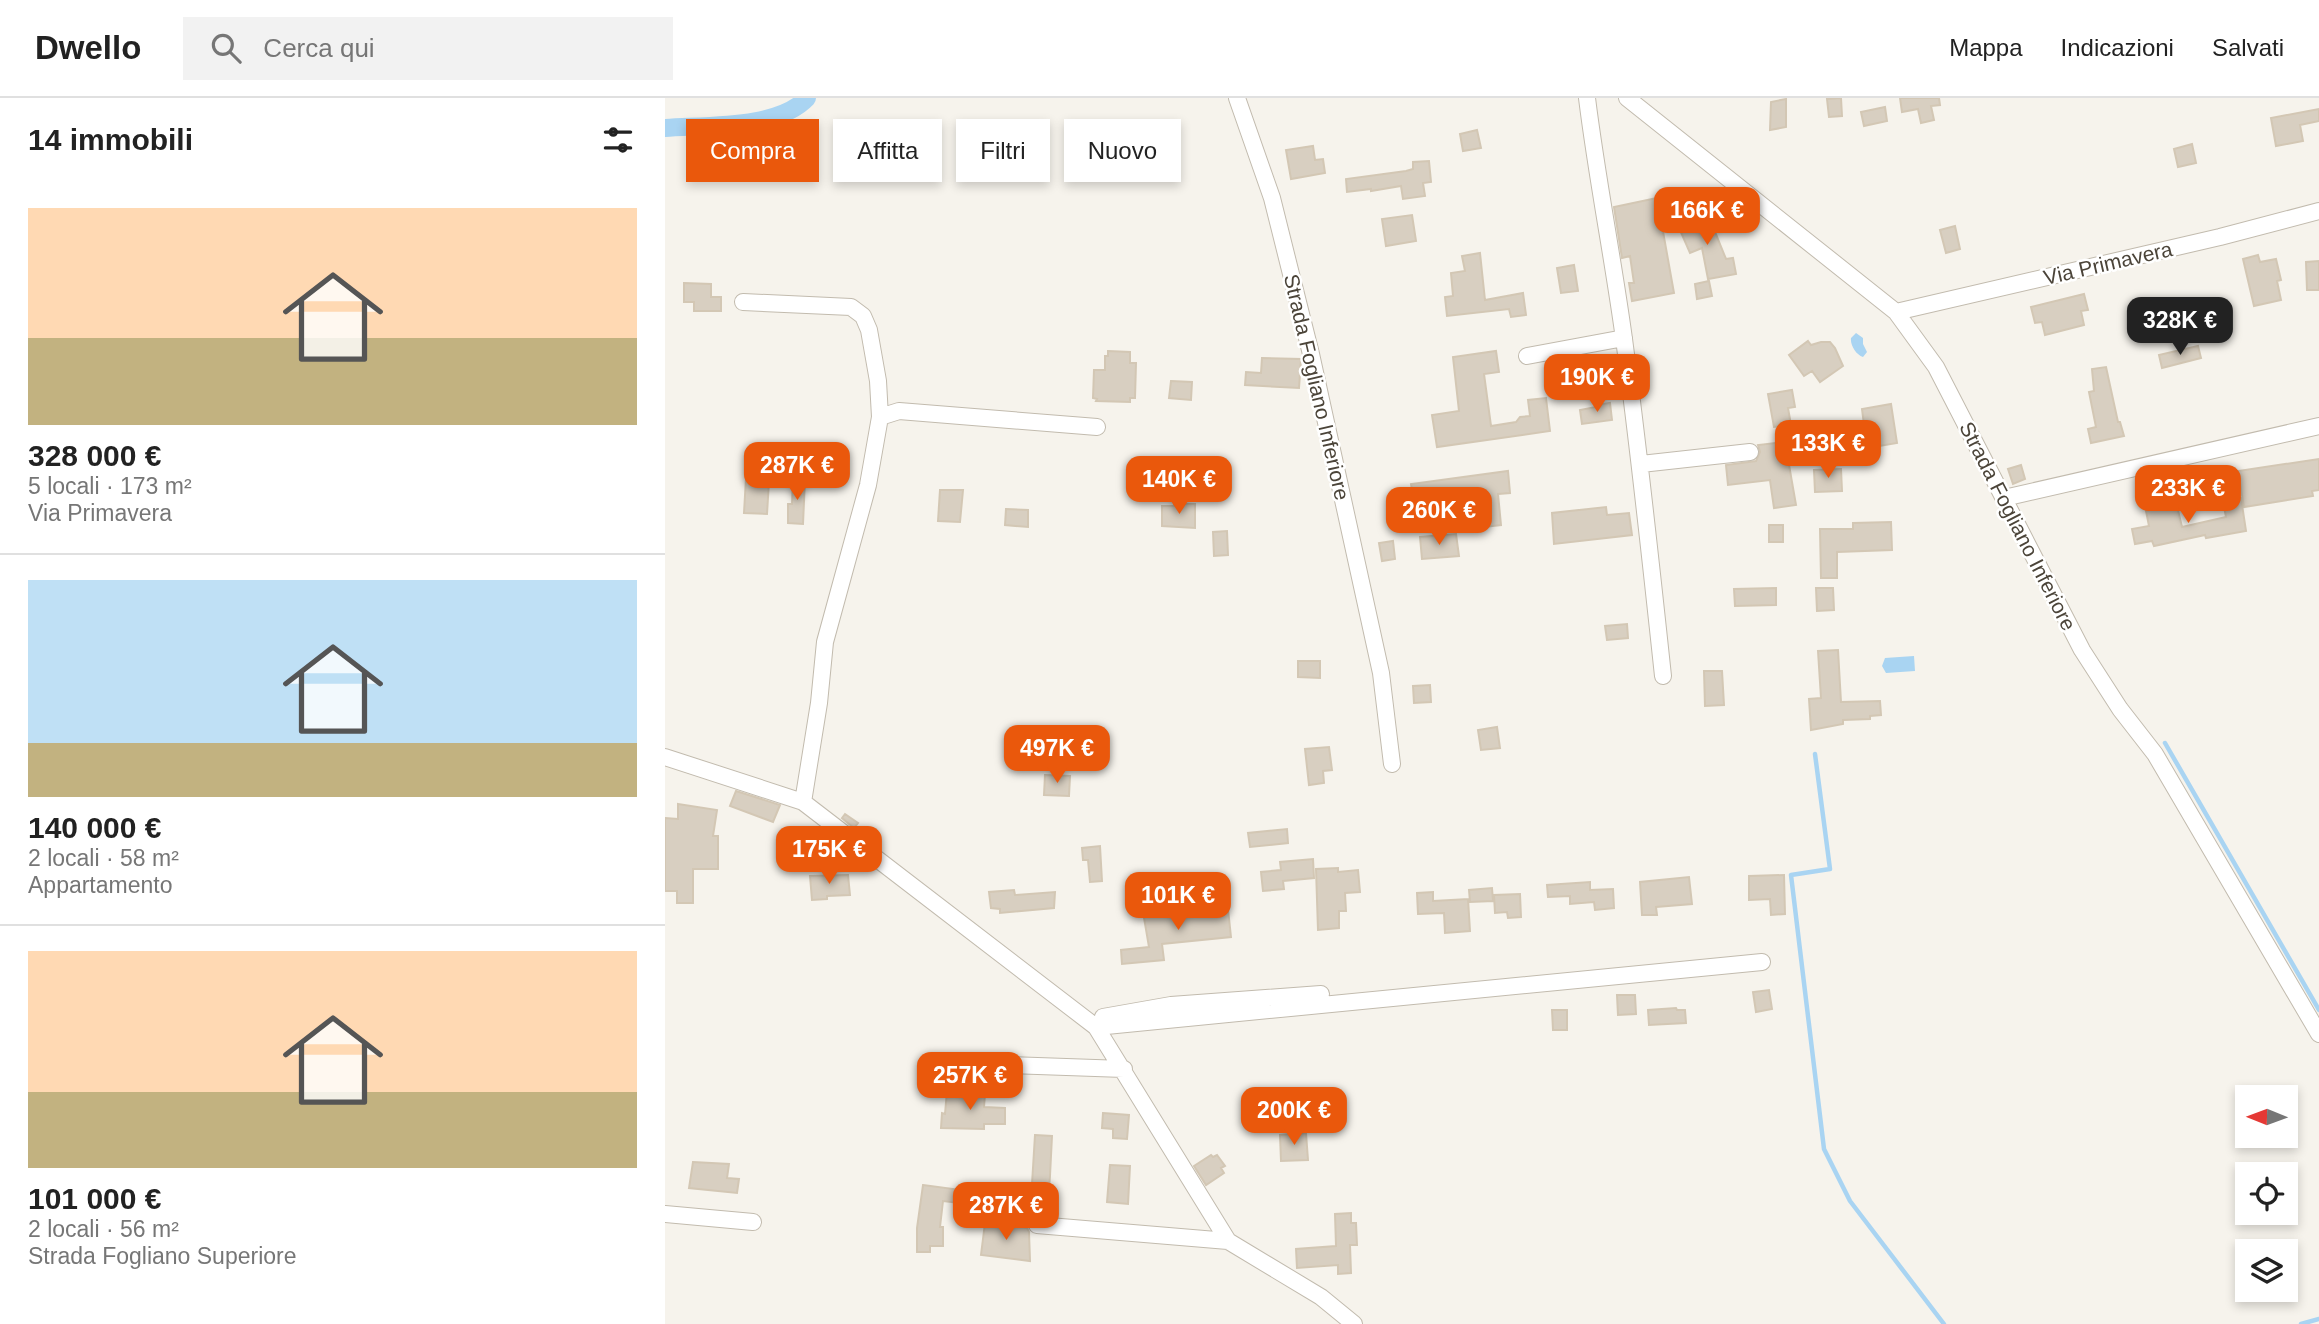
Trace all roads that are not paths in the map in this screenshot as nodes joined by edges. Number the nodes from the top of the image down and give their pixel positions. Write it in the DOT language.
graph roads {
  1 [pos="1237,98"];
  2 [pos="1587,98"];
  3 [pos="1627,98"];
  4 [pos="2319,211"];
  5 [pos="743,302"];
  6 [pos="1896,312"];
  7 [pos="1624,338"];
  8 [pos="1527,356"];
  9 [pos="880,417"];
  10 [pos="2319,426"];
  11 [pos="1097,427"];
  12 [pos="1750,452"];
  13 [pos="1641,464"];
  14 [pos="2004,498"];
  15 [pos="1663,676"];
  16 [pos="665,757"];
  17 [pos="1392,764"];
  18 [pos="803,802"];
  19 [pos="1762,962"];
  20 [pos="1321,994"];
  21 [pos="1092,1023"];
  22 [pos="2319,1034"];
  23 [pos="956,1063"];
  24 [pos="1123,1069"];
  25 [pos="665,1214"];
  26 [pos="753,1222"];
  27 [pos="1037,1226"];
  28 [pos="1228,1241"];
  29 [pos="1354,1324"];
  1 -- 17 [label="street, Strada Fogliano Inferiore"];
  2 -- 7 [label="street"];
  3 -- 6 [label="street, Strada Fogliano Inferiore"];
  4 -- 6 [label="street, Via Primavera"];
  5 -- 9 [label="street"];
  6 -- 14 [label="street, Strada Fogliano Inferiore"];
  7 -- 8 [label="street"];
  7 -- 13 [label="street"];
  9 -- 11 [label="street"];
  9 -- 18 [label="street"];
  10 -- 14 [label="street"];
  12 -- 13 [label="street"];
  13 -- 15 [label="street"];
  14 -- 22 [label="street, Strada Fogliano Inferiore"];
  16 -- 18 [label="street"];
  18 -- 21 [label="street"];
  19 -- 21 [label="street"];
  20 -- 21 [label="street"];
  21 -- 24 [label="street"];
  23 -- 24 [label="street"];
  24 -- 28 [label="street"];
  25 -- 26 [label="street"];
  27 -- 28 [label="street"];
  28 -- 29 [label="street"];
}
